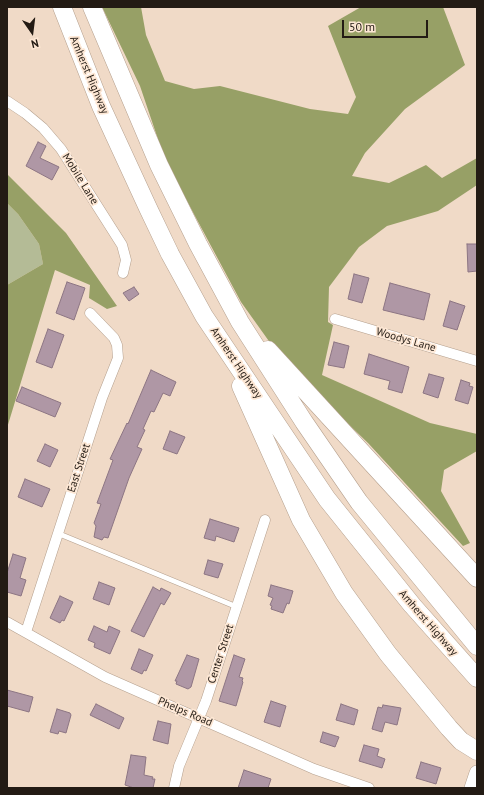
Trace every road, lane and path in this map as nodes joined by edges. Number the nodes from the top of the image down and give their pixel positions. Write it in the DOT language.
graph roads {
  1 [pos="62,7"];
  2 [pos="92,7"];
  3 [pos="7,101"];
  4 [pos="123,273"];
  5 [pos="219,281"];
  6 [pos="90,313"];
  7 [pos="204,316"];
  8 [pos="335,319"];
  9 [pos="477,361"];
  10 [pos="266,520"];
  11 [pos="57,533"];
  12 [pos="477,578"];
  13 [pos="237,607"];
  14 [pos="7,622"];
  15 [pos="26,632"];
  16 [pos="477,646"];
  17 [pos="477,678"];
  18 [pos="199,718"];
  19 [pos="477,750"];
  20 [pos="477,772"];
  21 [pos="174,788"];
  22 [pos="369,788"];
  23 [pos="472,788"];
  1 -- 7 [label="highway, Amherst Highway"];
  2 -- 5 [label="highway, Amherst Highway"];
  3 -- 4 [label="street, Mobile Lane"];
  5 -- 12 [label="highway"];
  5 -- 16 [label="highway, Amherst Highway"];
  6 -- 11 [label="street, East Street"];
  7 -- 17 [label="highway, Amherst Highway"];
  7 -- 19 [label="highway"];
  8 -- 9 [label="street, Woodys Lane"];
  10 -- 13 [label="street, Center Street"];
  11 -- 13 [label="lane"];
  11 -- 15 [label="street, East Street"];
  13 -- 18 [label="street, Center Street"];
  14 -- 15 [label="street, Phelps Road"];
  15 -- 18 [label="street, Phelps Road"];
  18 -- 21 [label="street, Center Street"];
  18 -- 22 [label="street, Phelps Road"];
  20 -- 23 [label="main road"];
}
